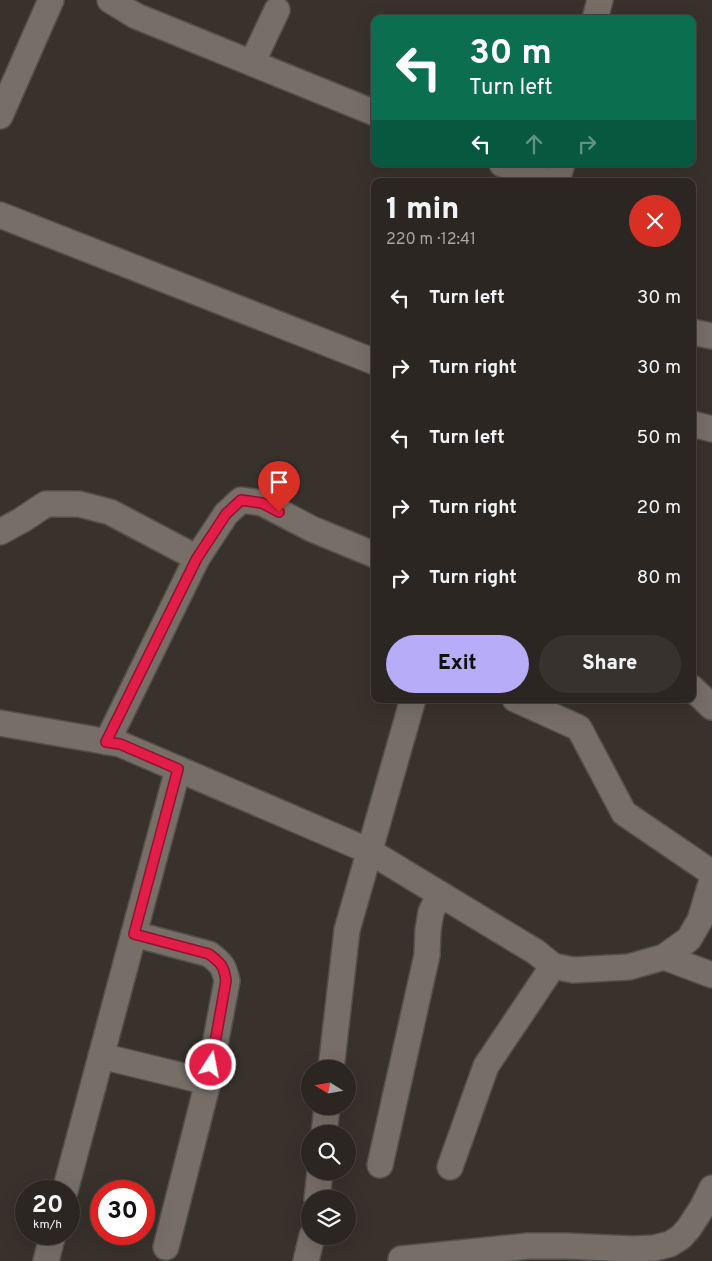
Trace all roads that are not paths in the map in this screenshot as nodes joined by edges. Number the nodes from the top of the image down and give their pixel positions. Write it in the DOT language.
graph roads {
  1 [pos="51,0"];
  2 [pos="110,0"];
  3 [pos="600,0"];
  4 [pos="277,10"];
  5 [pos="596,15"];
  6 [pos="252,63"];
  7 [pos="371,110"];
  8 [pos="0,116"];
  9 [pos="510,167"];
  10 [pos="537,178"];
  11 [pos="0,215"];
  12 [pos="696,333"];
  13 [pos="712,336"];
  14 [pos="371,360"];
  15 [pos="696,425"];
  16 [pos="712,429"];
  17 [pos="0,532"];
  18 [pos="371,553"];
  19 [pos="197,558"];
  20 [pos="696,692"];
  21 [pos="412,703"];
  22 [pos="525,703"];
  23 [pos="712,707"];
  24 [pos="0,723"];
  25 [pos="106,742"];
  26 [pos="178,769"];
  27 [pos="369,851"];
  28 [pos="712,873"];
  29 [pos="712,880"];
  30 [pos="440,894"];
  31 [pos="134,934"];
  32 [pos="664,957"];
  33 [pos="553,966"];
  34 [pos="712,975"];
  35 [pos="101,1056"];
  36 [pos="331,1060"];
  37 [pos="208,1082"];
  38 [pos="380,1165"];
  39 [pos="450,1167"];
  40 [pos="68,1180"];
  41 [pos="712,1188"];
  42 [pos="51,1245"];
  43 [pos="310,1245"];
  44 [pos="166,1247"];
  45 [pos="633,1255"];
  46 [pos="401,1259"];
  47 [pos="46,1261"];
  48 [pos="306,1261"];
  1 -- 8 [label="street"];
  2 -- 6 [label="street"];
  3 -- 5 [label="street"];
  4 -- 6 [label="street"];
  6 -- 7 [label="street"];
  9 -- 10 [label="street"];
  11 -- 14 [label="street"];
  12 -- 13 [label="street"];
  15 -- 16 [label="street"];
  17 -- 19 [label="street"];
  18 -- 19 [label="street"];
  19 -- 25 [label="street"];
  20 -- 23 [label="street"];
  21 -- 27 [label="street"];
  22 -- 28 [label="street"];
  24 -- 25 [label="street"];
  25 -- 26 [label="street"];
  26 -- 27 [label="street"];
  26 -- 31 [label="street"];
  27 -- 30 [label="street"];
  27 -- 36 [label="street"];
  29 -- 32 [label="street"];
  30 -- 33 [label="street"];
  30 -- 38 [label="street"];
  31 -- 35 [label="street"];
  31 -- 37 [label="street"];
  32 -- 33 [label="street"];
  32 -- 34 [label="street"];
  33 -- 39 [label="street"];
  35 -- 37 [label="street"];
  35 -- 40 [label="street"];
  37 -- 44 [label="street"];
  41 -- 45 [label="street"];
  42 -- 47 [label="street"];
  43 -- 48 [label="street"];
  45 -- 46 [label="street"];
}
